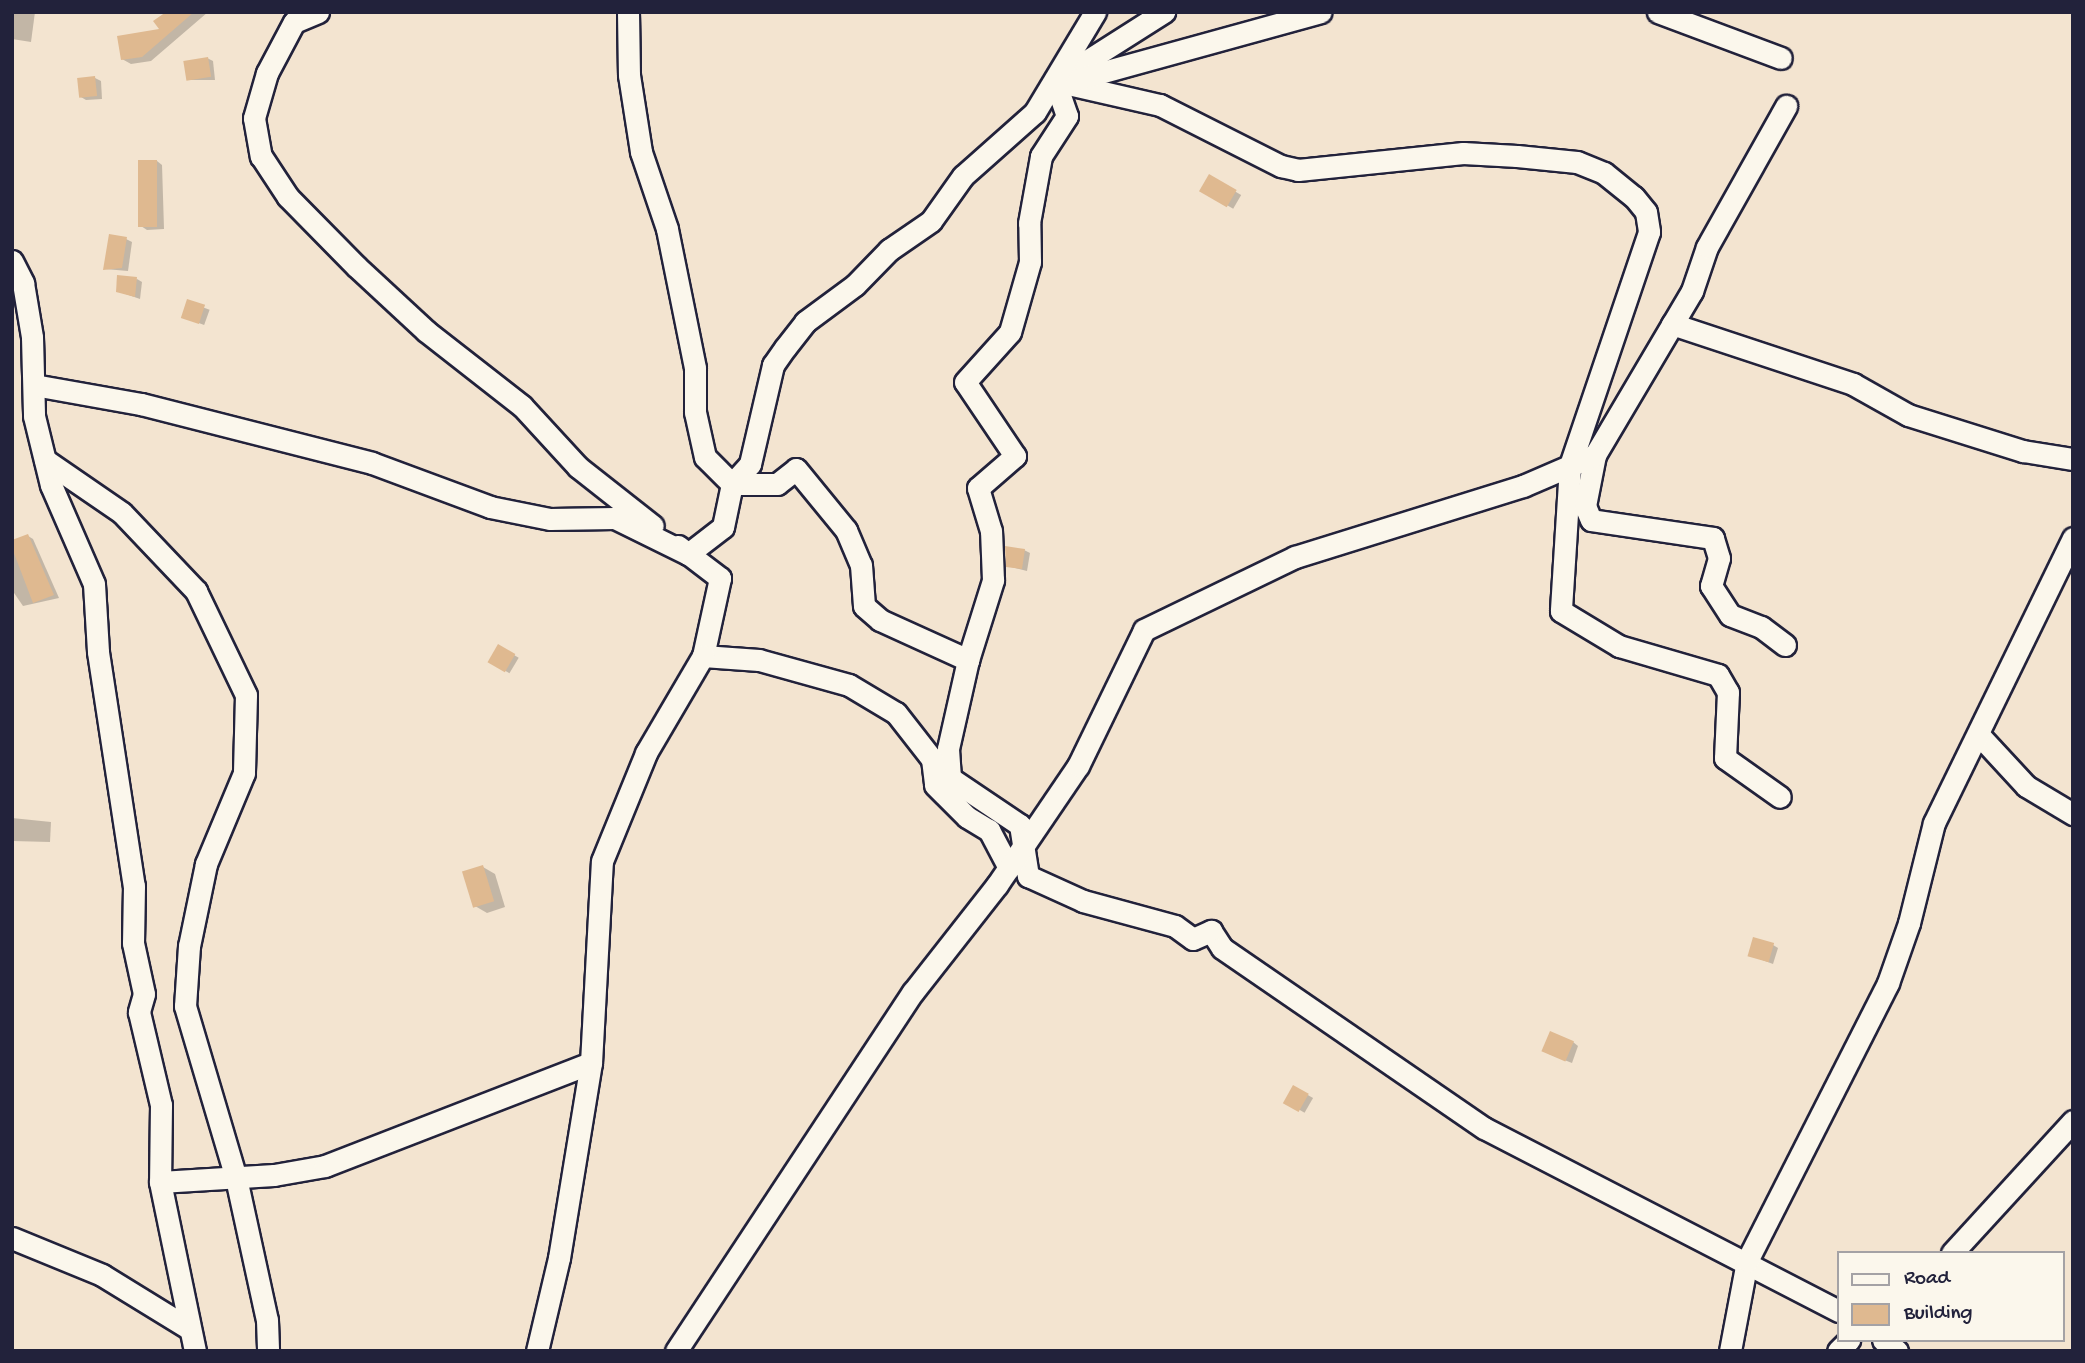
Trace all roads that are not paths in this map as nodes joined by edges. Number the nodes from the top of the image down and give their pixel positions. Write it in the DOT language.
graph roads {
  1 [pos="318,12"];
  2 [pos="628,12"];
  3 [pos="1096,12"];
  4 [pos="1164,12"];
  5 [pos="1321,12"];
  6 [pos="1658,12"];
  7 [pos="1781,58"];
  8 [pos="1059,82"];
  9 [pos="1786,106"];
  10 [pos="12,261"];
  11 [pos="1672,324"];
  12 [pos="34,386"];
  13 [pos="1595,455"];
  14 [pos="2073,458"];
  15 [pos="45,460"];
  16 [pos="1570,466"];
  17 [pos="732,484"];
  18 [pos="2073,538"];
  19 [pos="688,554"];
  20 [pos="1785,645"];
  21 [pos="703,656"];
  22 [pos="968,660"];
  23 [pos="1979,735"];
  24 [pos="1780,797"];
  25 [pos="2073,814"];
  26 [pos="1022,851"];
  27 [pos="1009,868"];
  28 [pos="591,1063"];
  29 [pos="2073,1121"];
  30 [pos="236,1178"];
  31 [pos="160,1182"];
  32 [pos="12,1238"];
  33 [pos="1954,1251"];
  34 [pos="1746,1261"];
  35 [pos="1836,1310"];
  36 [pos="188,1328"];
  37 [pos="195,1351"];
  38 [pos="268,1351"];
  39 [pos="537,1351"];
  40 [pos="676,1351"];
  41 [pos="1730,1351"];
  1 -- 19 [label="street"];
  2 -- 17 [label="street"];
  3 -- 8 [label="street"];
  4 -- 8 [label="street"];
  5 -- 8 [label="street"];
  6 -- 7 [label="street"];
  8 -- 16 [label="street"];
  8 -- 17 [label="street"];
  8 -- 22 [label="street"];
  9 -- 11 [label="street"];
  10 -- 12 [label="street"];
  11 -- 13 [label="street"];
  11 -- 14 [label="street"];
  12 -- 15 [label="street"];
  12 -- 19 [label="street"];
  13 -- 16 [label="street"];
  13 -- 20 [label="street"];
  15 -- 30 [label="street"];
  15 -- 31 [label="street"];
  16 -- 24 [label="street"];
  16 -- 26 [label="street"];
  17 -- 19 [label="street"];
  17 -- 22 [label="street"];
  18 -- 23 [label="street"];
  19 -- 21 [label="street"];
  21 -- 27 [label="street"];
  21 -- 28 [label="street"];
  22 -- 26 [label="street"];
  23 -- 25 [label="street"];
  23 -- 34 [label="street"];
  26 -- 27 [label="street"];
  26 -- 34 [label="street"];
  27 -- 40 [label="street"];
  28 -- 30 [label="street"];
  28 -- 39 [label="street"];
  29 -- 33 [label="street"];
  30 -- 31 [label="street"];
  30 -- 38 [label="street"];
  31 -- 36 [label="street"];
  32 -- 36 [label="street"];
  34 -- 35 [label="street"];
  34 -- 41 [label="street"];
  36 -- 37 [label="street"];
}
